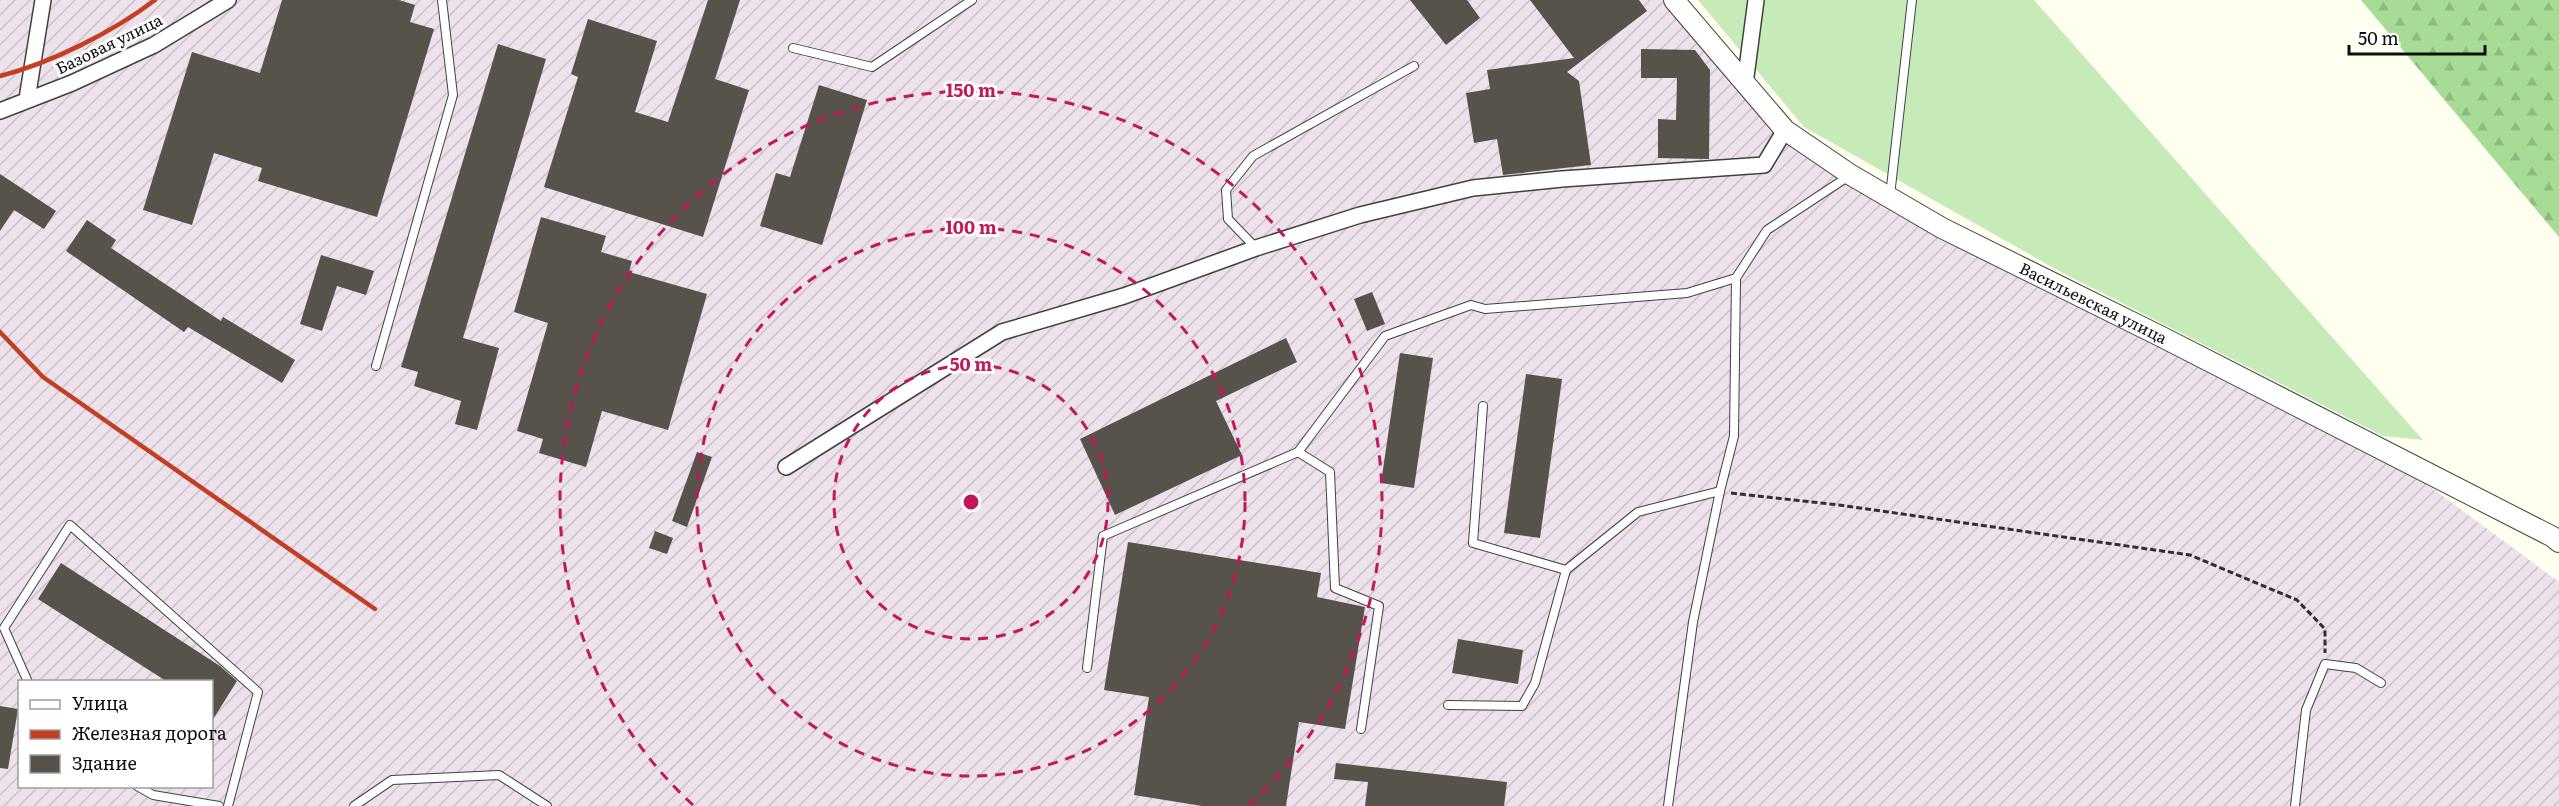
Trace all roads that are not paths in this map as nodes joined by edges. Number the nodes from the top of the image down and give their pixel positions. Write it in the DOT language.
graph roads {
  1 [pos="43,0"];
  2 [pos="228,0"];
  3 [pos="442,0"];
  4 [pos="972,0"];
  5 [pos="1674,0"];
  6 [pos="1756,0"];
  7 [pos="1912,0"];
  8 [pos="793,48"];
  9 [pos="1414,66"];
  10 [pos="1745,84"];
  11 [pos="27,99"];
  12 [pos="0,111"];
  13 [pos="1785,130"];
  14 [pos="1851,175"];
  15 [pos="1890,197"];
  16 [pos="1256,248"];
  17 [pos="1736,278"];
  18 [pos="376,366"];
  19 [pos="1483,406"];
  20 [pos="1298,452"];
  21 [pos="786,467"];
  22 [pos="1720,492"];
  23 [pos="2559,542"];
  24 [pos="1566,570"];
  25 [pos="1087,668"];
  26 [pos="28,680"];
  27 [pos="2381,683"];
  28 [pos="1448,705"];
  29 [pos="1361,729"];
  30 [pos="141,788"];
  31 [pos="219,806"];
  32 [pos="228,806"];
  33 [pos="354,806"];
  34 [pos="547,806"];
  35 [pos="1668,806"];
  36 [pos="2295,806"];
  1 -- 11 [label="street"];
  2 -- 11 [label="street, Базовая улица"];
  3 -- 18 [label="lane"];
  4 -- 8 [label="lane"];
  5 -- 10 [label="street, Васильевская улица"];
  6 -- 10 [label="street"];
  7 -- 15 [label="lane"];
  9 -- 16 [label="lane"];
  10 -- 13 [label="street, Васильевская улица"];
  11 -- 12 [label="street, Базовая улица"];
  13 -- 14 [label="street, Васильевская улица"];
  13 -- 16 [label="street"];
  14 -- 15 [label="street, Васильевская улица"];
  14 -- 17 [label="lane"];
  15 -- 23 [label="street, Васильевская улица"];
  16 -- 21 [label="street"];
  17 -- 20 [label="lane"];
  17 -- 22 [label="lane"];
  19 -- 24 [label="lane"];
  20 -- 25 [label="lane"];
  20 -- 29 [label="lane"];
  22 -- 24 [label="lane"];
  22 -- 35 [label="lane"];
  24 -- 28 [label="lane"];
  26 -- 32 [label="lane"];
  27 -- 36 [label="lane"];
  30 -- 31 [label="lane"];
  33 -- 34 [label="lane"];
}
